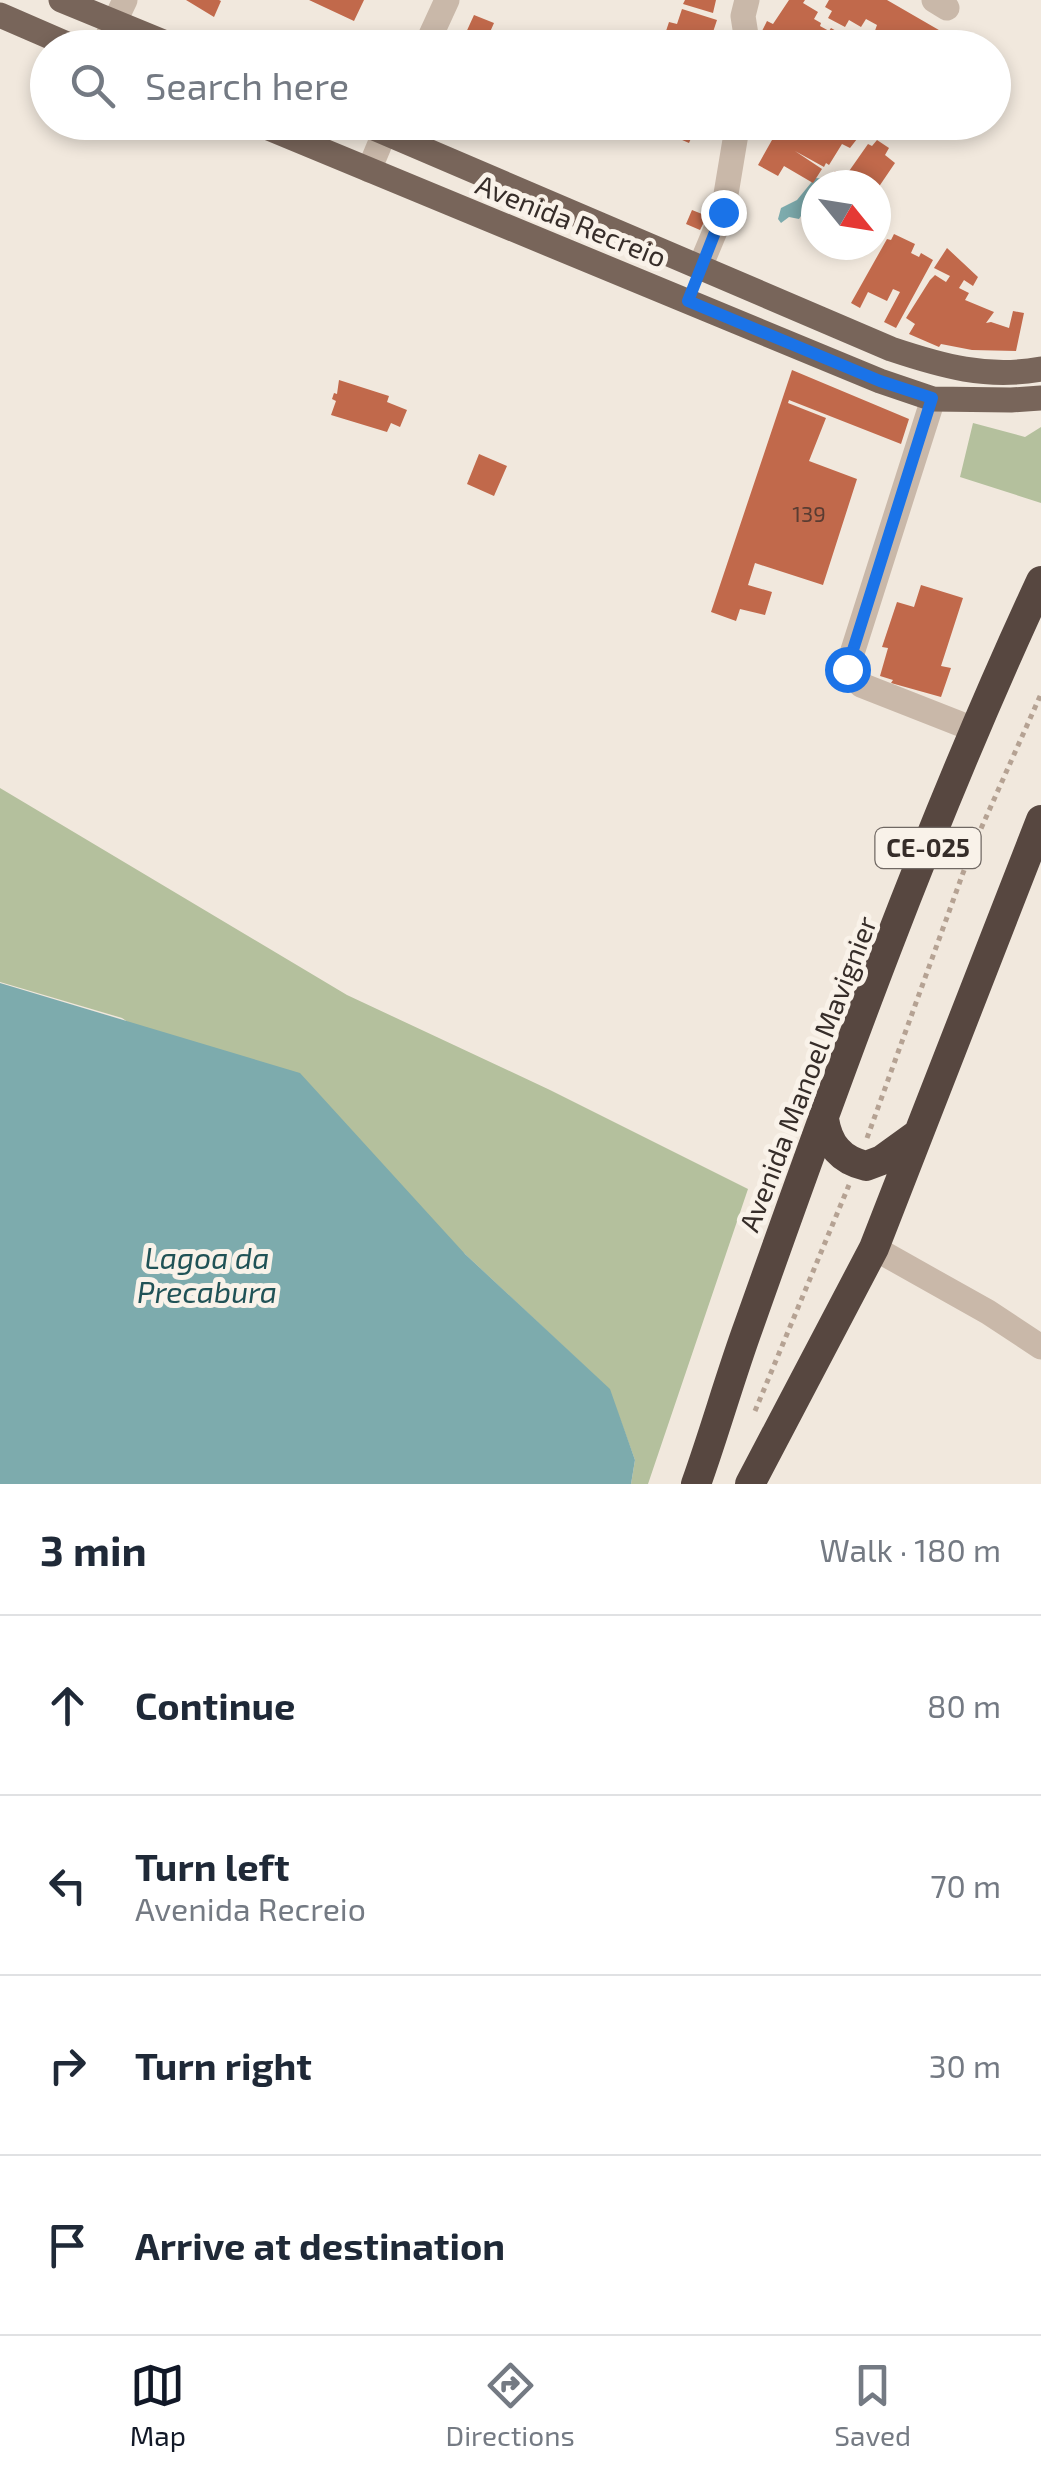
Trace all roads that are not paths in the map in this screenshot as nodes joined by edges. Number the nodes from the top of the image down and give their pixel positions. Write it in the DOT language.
graph roads {
  1 [pos="61,0"];
  2 [pos="448,0"];
  3 [pos="747,0"];
  4 [pos="120,11"];
  5 [pos="0,15"];
  6 [pos="35,30"];
  7 [pos="150,30"];
  8 [pos="434,30"];
  9 [pos="745,30"];
  10 [pos="297,140"];
  11 [pos="375,140"];
  12 [pos="410,140"];
  13 [pos="735,140"];
  14 [pos="369,170"];
  15 [pos="700,267"];
  16 [pos="688,301"];
  17 [pos="1041,369"];
  18 [pos="932,398"];
  19 [pos="1041,398"];
  20 [pos="1041,581"];
  21 [pos="973,728"];
  22 [pos="1041,820"];
  23 [pos="824,1119"];
  24 [pos="918,1134"];
  25 [pos="874,1248"];
  26 [pos="1041,1347"];
  27 [pos="696,1484"];
  28 [pos="750,1484"];
  1 -- 4 [label="main road"];
  2 -- 8 [label="street"];
  3 -- 9 [label="street"];
  4 -- 7 [label="main road"];
  5 -- 6 [label="main road"];
  10 -- 14 [label="main road, Avenida Recreio"];
  11 -- 14 [label="street"];
  12 -- 15 [label="main road, Avenida Recreio"];
  13 -- 15 [label="street"];
  14 -- 16 [label="main road, Avenida Recreio"];
  15 -- 16 [label="main road"];
  15 -- 17 [label="main road, Avenida Recreio"];
  16 -- 18 [label="main road, Avenida Recreio"];
  18 -- 19 [label="main road, Avenida Recreio"];
  18 -- 21 [label="street"];
  20 -- 21 [label="highway, Avenida Manoel Mavignier / CE-025"];
  21 -- 23 [label="highway, Avenida Manoel Mavignier / CE-025"];
  22 -- 24 [label="highway, CE-025"];
  23 -- 24 [label="highway"];
  23 -- 27 [label="highway, Avenida Manoel Mavignier / CE-025"];
  24 -- 25 [label="highway, CE-025"];
  25 -- 26 [label="street"];
  25 -- 28 [label="highway, CE-025"];
}
